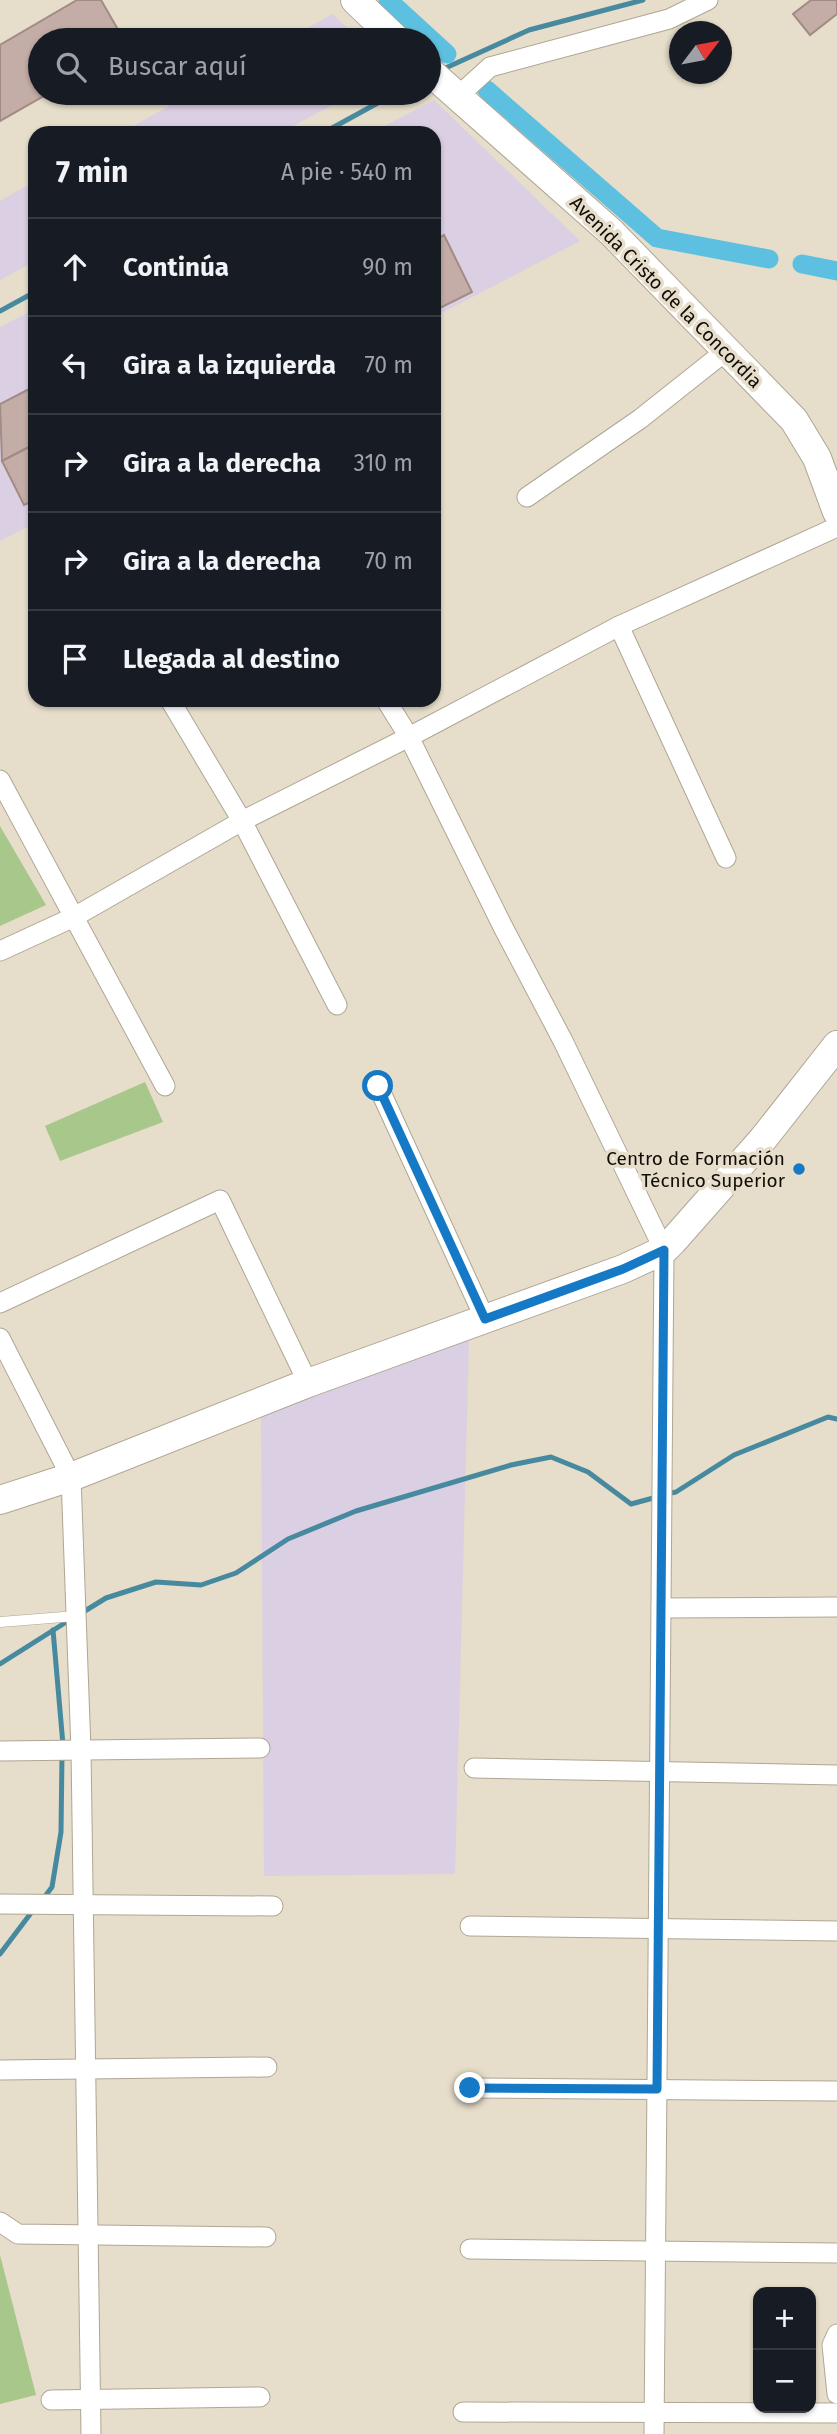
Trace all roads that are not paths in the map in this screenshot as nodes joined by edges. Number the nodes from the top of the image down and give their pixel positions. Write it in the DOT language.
graph roads {
  1 [pos="355,0"];
  2 [pos="708,0"];
  3 [pos="384,28"];
  4 [pos="445,86"];
  5 [pos="727,350"];
  6 [pos="527,498"];
  7 [pos="837,512"];
  8 [pos="837,527"];
  9 [pos="619,626"];
  10 [pos="174,707"];
  11 [pos="390,707"];
  12 [pos="409,737"];
  13 [pos="0,780"];
  14 [pos="243,821"];
  15 [pos="726,858"];
  16 [pos="74,916"];
  17 [pos="0,951"];
  18 [pos="337,1005"];
  19 [pos="837,1045"];
  20 [pos="165,1086"];
  21 [pos="378,1086"];
  22 [pos="664,1250"];
  23 [pos="0,1303"];
  24 [pos="485,1319"];
  25 [pos="0,1339"];
  26 [pos="308,1383"];
  27 [pos="71,1477"];
  28 [pos="0,1500"];
  29 [pos="837,1607"];
  30 [pos="661,1608"];
  31 [pos="76,1616"];
  32 [pos="0,1622"];
  33 [pos="260,1748"];
  34 [pos="81,1750"];
  35 [pos="0,1751"];
  36 [pos="474,1768"];
  37 [pos="660,1771"];
  38 [pos="837,1775"];
  39 [pos="0,1904"];
  40 [pos="84,1905"];
  41 [pos="272,1906"];
  42 [pos="470,1926"];
  43 [pos="658,1929"];
  44 [pos="837,1931"];
  45 [pos="267,2067"];
  46 [pos="86,2069"];
  47 [pos="0,2070"];
  48 [pos="470,2088"];
  49 [pos="657,2089"];
  50 [pos="837,2091"];
  51 [pos="0,2222"];
  52 [pos="88,2235"];
  53 [pos="266,2237"];
  54 [pos="470,2249"];
  55 [pos="655,2251"];
  56 [pos="837,2253"];
  57 [pos="837,2334"];
  58 [pos="837,2394"];
  59 [pos="260,2397"];
  60 [pos="91,2399"];
  61 [pos="51,2400"];
  62 [pos="463,2412"];
  63 [pos="654,2413"];
  64 [pos="837,2413"];
  65 [pos="91,2434"];
  66 [pos="654,2434"];
  1 -- 3 [label="street"];
  2 -- 4 [label="street"];
  4 -- 5 [label="street, Avenida Cristo de la Concordia"];
  5 -- 6 [label="street"];
  5 -- 7 [label="street, Avenida Cristo de la Concordia"];
  8 -- 9 [label="street"];
  9 -- 12 [label="street"];
  9 -- 15 [label="street"];
  10 -- 14 [label="street"];
  11 -- 12 [label="street"];
  12 -- 14 [label="street"];
  12 -- 22 [label="street"];
  13 -- 16 [label="street"];
  14 -- 16 [label="street"];
  14 -- 18 [label="street"];
  16 -- 17 [label="street"];
  16 -- 20 [label="street"];
  19 -- 22 [label="street"];
  21 -- 24 [label="street"];
  22 -- 24 [label="street"];
  22 -- 30 [label="street"];
  23 -- 26 [label="street"];
  24 -- 26 [label="street"];
  25 -- 27 [label="street"];
  26 -- 27 [label="street"];
  27 -- 28 [label="street"];
  27 -- 31 [label="street"];
  29 -- 30 [label="street"];
  30 -- 37 [label="street"];
  31 -- 32 [label="lane"];
  31 -- 34 [label="street"];
  33 -- 34 [label="street"];
  34 -- 35 [label="street"];
  34 -- 40 [label="street"];
  36 -- 37 [label="street"];
  37 -- 38 [label="street"];
  37 -- 43 [label="street"];
  39 -- 40 [label="street"];
  40 -- 41 [label="street"];
  40 -- 46 [label="street"];
  42 -- 43 [label="street"];
  43 -- 44 [label="street"];
  43 -- 49 [label="street"];
  45 -- 46 [label="street"];
  46 -- 47 [label="street"];
  46 -- 52 [label="street"];
  48 -- 49 [label="street"];
  49 -- 50 [label="street"];
  49 -- 55 [label="street"];
  51 -- 52 [label="street"];
  52 -- 53 [label="street"];
  52 -- 60 [label="street"];
  54 -- 55 [label="street"];
  55 -- 56 [label="street"];
  55 -- 63 [label="street"];
  57 -- 58 [label="street"];
  59 -- 60 [label="street"];
  60 -- 61 [label="street"];
  60 -- 65 [label="street"];
  62 -- 63 [label="street"];
  63 -- 64 [label="street"];
  63 -- 66 [label="street"];
}
